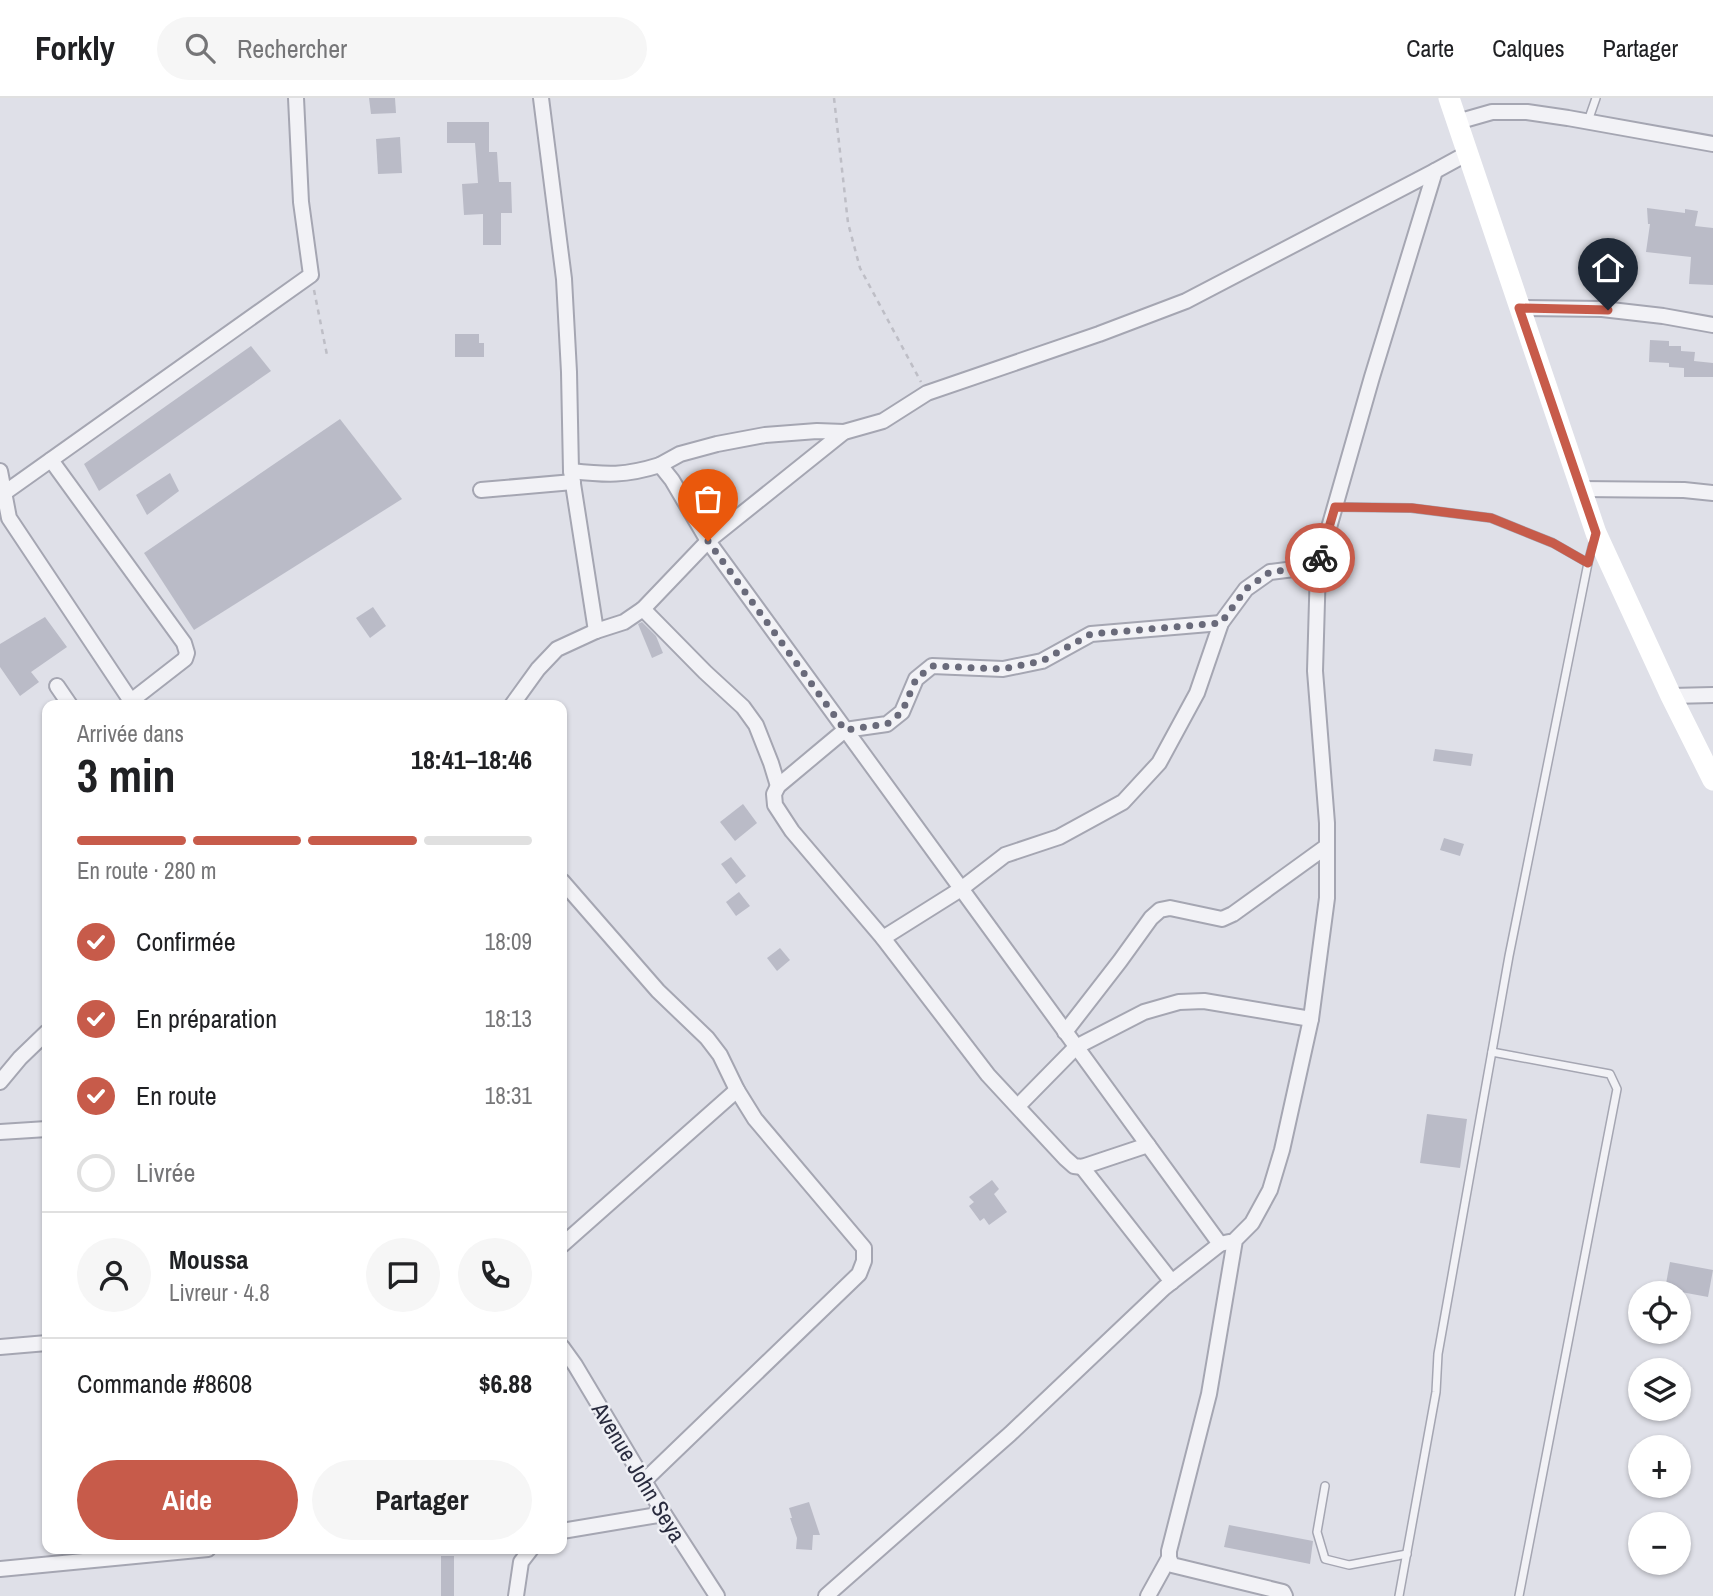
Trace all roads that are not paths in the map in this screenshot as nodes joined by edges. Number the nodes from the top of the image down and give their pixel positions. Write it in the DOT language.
graph roads {
  1 [pos="296,98"];
  2 [pos="541,98"];
  3 [pos="1449,98"];
  4 [pos="1596,98"];
  5 [pos="1588,121"];
  6 [pos="1457,122"];
  7 [pos="1713,144"];
  8 [pos="1468,153"];
  9 [pos="1436,170"];
  10 [pos="1519,308"];
  11 [pos="1713,325"];
  12 [pos="844,432"];
  13 [pos="51,460"];
  14 [pos="660,465"];
  15 [pos="0,471"];
  16 [pos="572,477"];
  17 [pos="1580,489"];
  18 [pos="481,490"];
  19 [pos="1713,493"];
  20 [pos="2,494"];
  21 [pos="1335,507"];
  22 [pos="1596,533"];
  23 [pos="708,541"];
  24 [pos="1588,563"];
  25 [pos="1318,566"];
  26 [pos="643,610"];
  27 [pos="1221,623"];
  28 [pos="596,631"];
  29 [pos="57,687"];
  30 [pos="1713,695"];
  31 [pos="1671,696"];
  32 [pos="66,700"];
  33 [pos="130,700"];
  34 [pos="132,700"];
  35 [pos="516,700"];
  36 [pos="845,730"];
  37 [pos="1713,780"];
  38 [pos="778,786"];
  39 [pos="1327,846"];
  40 [pos="567,887"];
  41 [pos="961,889"];
  42 [pos="883,937"];
  43 [pos="1311,1019"];
  44 [pos="1065,1032"];
  45 [pos="42,1037"];
  46 [pos="1076,1046"];
  47 [pos="1492,1052"];
  48 [pos="0,1082"];
  49 [pos="737,1090"];
  50 [pos="1018,1106"];
  51 [pos="42,1129"];
  52 [pos="0,1132"];
  53 [pos="1148,1145"];
  54 [pos="1082,1167"];
  55 [pos="1235,1240"];
  56 [pos="567,1241"];
  57 [pos="1220,1244"];
  58 [pos="1172,1282"];
  59 [pos="42,1343"];
  60 [pos="0,1347"];
  61 [pos="567,1354"];
  62 [pos="644,1481"];
  63 [pos="1325,1486"];
  64 [pos="664,1514"];
  65 [pos="567,1530"];
  66 [pos="1407,1553"];
  67 [pos="156,1554"];
  68 [pos="527,1554"];
  69 [pos="1169,1558"];
  70 [pos="0,1569"];
  71 [pos="516,1596"];
  72 [pos="717,1596"];
  73 [pos="826,1596"];
  74 [pos="1148,1596"];
  75 [pos="1285,1596"];
  76 [pos="1399,1596"];
  77 [pos="1519,1596"];
  1 -- 13 [label="street"];
  2 -- 16 [label="street"];
  3 -- 6 [label="street"];
  4 -- 5 [label="lane"];
  5 -- 6 [label="street"];
  5 -- 7 [label="street"];
  6 -- 8 [label="street"];
  8 -- 9 [label="street"];
  8 -- 10 [label="street"];
  9 -- 12 [label="street"];
  9 -- 21 [label="street"];
  10 -- 11 [label="street"];
  10 -- 17 [label="street"];
  12 -- 14 [label="street"];
  12 -- 23 [label="street"];
  13 -- 20 [label="street"];
  13 -- 34 [label="street"];
  14 -- 16 [label="street"];
  14 -- 23 [label="street"];
  15 -- 20 [label="street"];
  16 -- 18 [label="street"];
  16 -- 28 [label="street"];
  17 -- 19 [label="street"];
  17 -- 22 [label="street"];
  20 -- 33 [label="street"];
  21 -- 24 [label="lane"];
  21 -- 25 [label="street"];
  22 -- 24 [label="lane"];
  22 -- 31 [label="street"];
  23 -- 26 [label="street"];
  23 -- 36 [label="street"];
  24 -- 47 [label="lane"];
  25 -- 27 [label="street"];
  25 -- 39 [label="street"];
  26 -- 28 [label="street"];
  26 -- 38 [label="street"];
  27 -- 36 [label="street"];
  27 -- 41 [label="street"];
  28 -- 35 [label="street"];
  29 -- 32 [label="street"];
  30 -- 31 [label="street"];
  31 -- 37 [label="street"];
  36 -- 38 [label="street"];
  36 -- 41 [label="street"];
  38 -- 42 [label="street"];
  39 -- 43 [label="street"];
  39 -- 44 [label="street"];
  40 -- 49 [label="street"];
  41 -- 42 [label="street"];
  41 -- 44 [label="street"];
  42 -- 50 [label="street"];
  43 -- 46 [label="street"];
  43 -- 55 [label="street"];
  44 -- 46 [label="street"];
  45 -- 48 [label="street"];
  46 -- 50 [label="street"];
  46 -- 53 [label="street"];
  47 -- 66 [label="lane"];
  47 -- 77 [label="lane"];
  49 -- 56 [label="street"];
  49 -- 62 [label="street"];
  50 -- 54 [label="street"];
  51 -- 52 [label="street"];
  53 -- 54 [label="street"];
  53 -- 57 [label="street"];
  54 -- 58 [label="street"];
  55 -- 57 [label="street"];
  55 -- 69 [label="street"];
  57 -- 58 [label="street"];
  58 -- 73 [label="street"];
  59 -- 60 [label="street"];
  61 -- 62 [label="street, Avenue John Seya"];
  62 -- 64 [label="street, Avenue John Seya"];
  63 -- 66 [label="lane"];
  64 -- 65 [label="street"];
  64 -- 72 [label="street, Avenue John Seya"];
  66 -- 76 [label="lane"];
  67 -- 70 [label="street"];
  68 -- 71 [label="street"];
  69 -- 74 [label="street"];
  69 -- 75 [label="street"];
}
